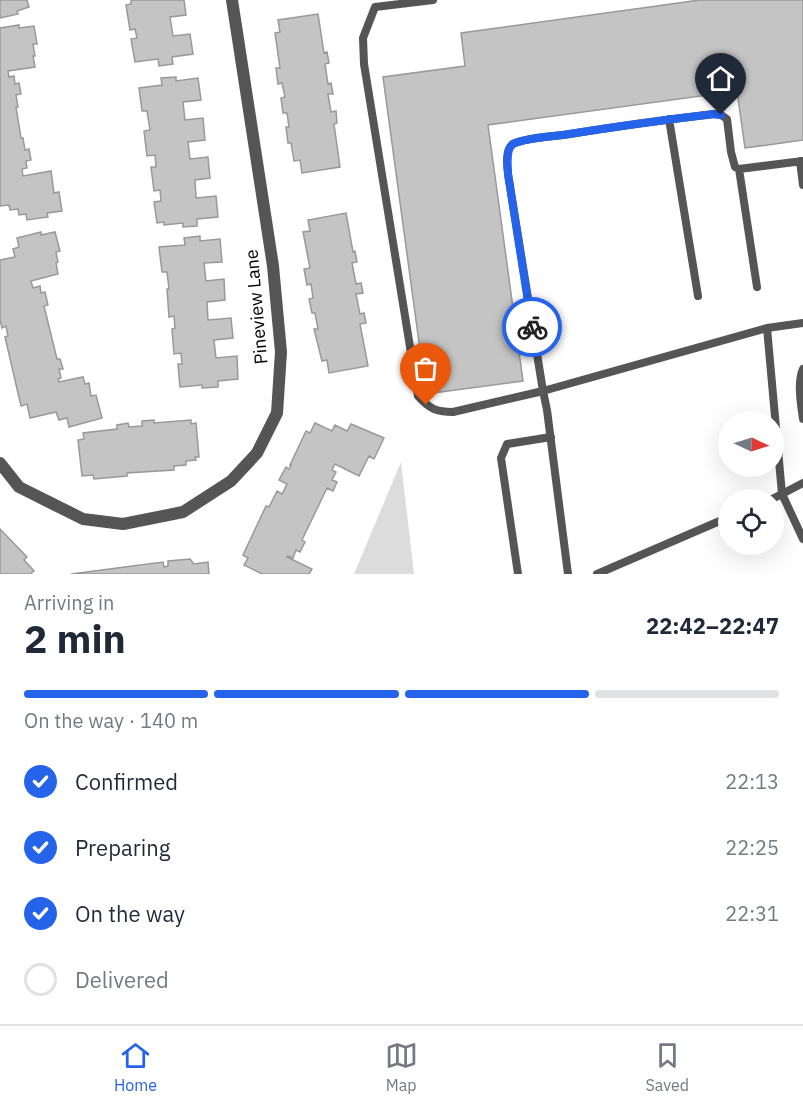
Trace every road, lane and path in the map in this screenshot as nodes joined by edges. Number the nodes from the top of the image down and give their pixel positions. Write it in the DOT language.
graph roads {
  1 [pos="232,0"];
  2 [pos="433,0"];
  3 [pos="669,119"];
  4 [pos="801,161"];
  5 [pos="739,169"];
  6 [pos="803,185"];
  7 [pos="757,287"];
  8 [pos="698,296"];
  9 [pos="803,323"];
  10 [pos="767,328"];
  11 [pos="803,369"];
  12 [pos="543,391"];
  13 [pos="803,419"];
  14 [pos="551,437"];
  15 [pos="0,463"];
  16 [pos="803,483"];
  17 [pos="782,489"];
  18 [pos="784,493"];
  19 [pos="784,498"];
  20 [pos="718,522"];
  21 [pos="803,539"];
  22 [pos="518,574"];
  23 [pos="568,574"];
  24 [pos="597,574"];
  1 -- 15 [label="street, Pineview Lane"];
  2 -- 12 [label="lane"];
  3 -- 5 [label="lane"];
  3 -- 8 [label="lane"];
  3 -- 12 [label="lane"];
  4 -- 5 [label="lane"];
  4 -- 6 [label="lane"];
  5 -- 7 [label="lane"];
  9 -- 10 [label="lane"];
  10 -- 12 [label="lane"];
  10 -- 17 [label="lane"];
  11 -- 13 [label="lane"];
  12 -- 14 [label="lane"];
  14 -- 22 [label="lane"];
  14 -- 23 [label="lane"];
  16 -- 18 [label="lane"];
  19 -- 21 [label="lane"];
  20 -- 24 [label="lane"];
}
